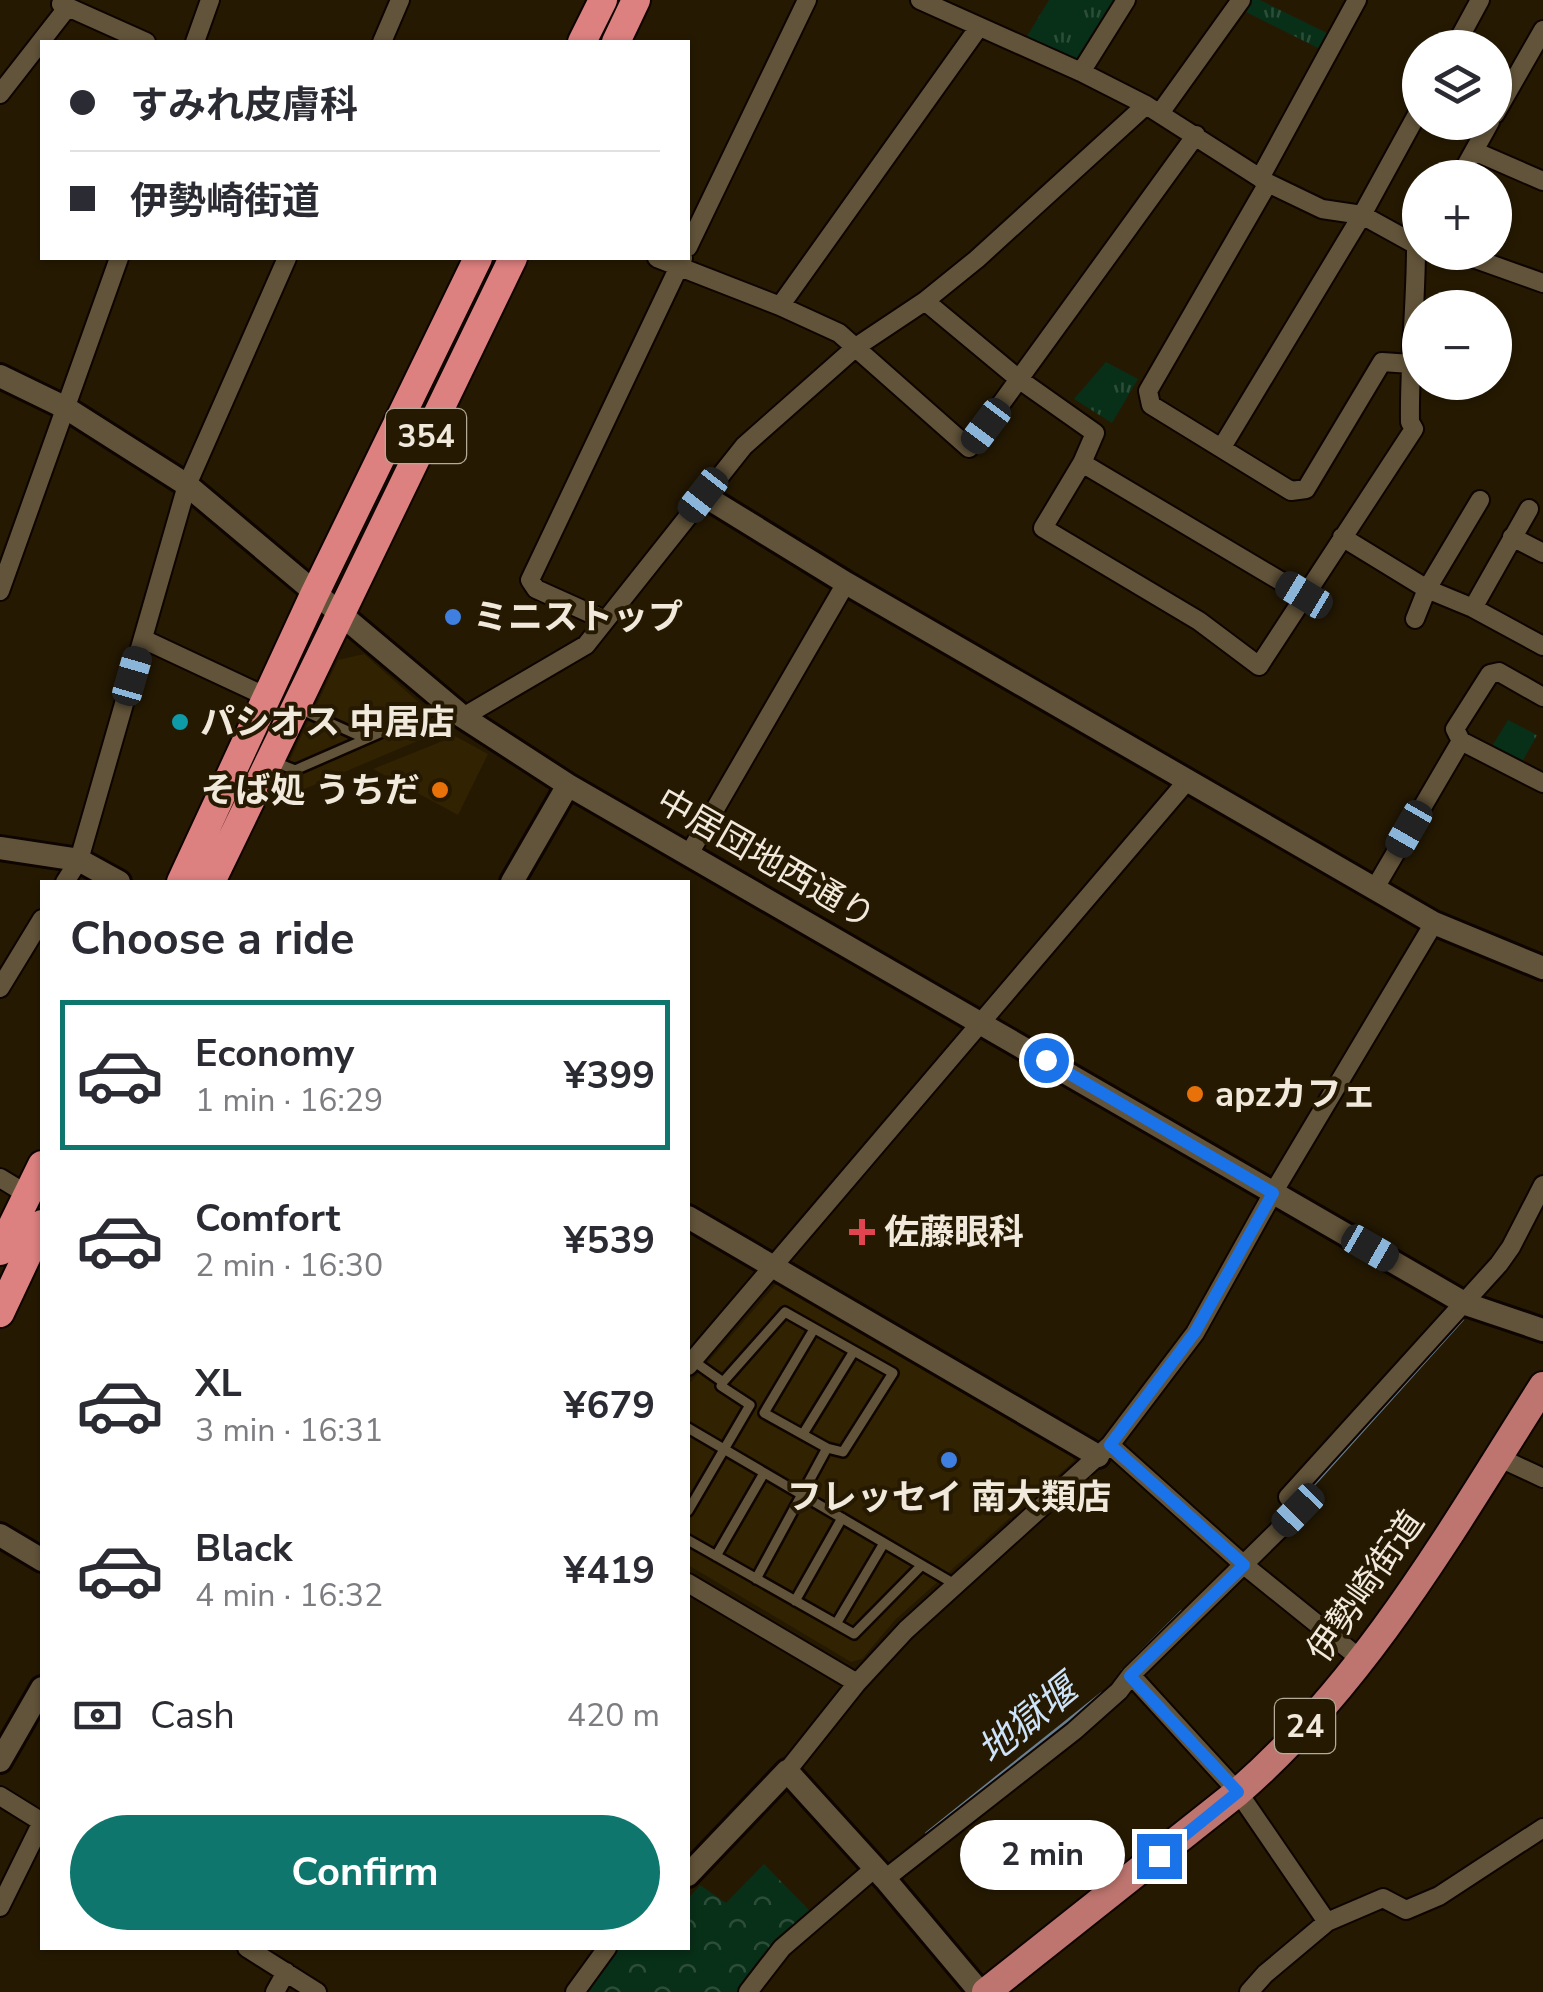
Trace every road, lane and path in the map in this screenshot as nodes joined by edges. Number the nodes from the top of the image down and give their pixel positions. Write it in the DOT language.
graph roads {
  1 [pos="210,0"];
  2 [pos="400,0"];
  3 [pos="603,0"];
  4 [pos="636,0"];
  5 [pos="807,0"];
  6 [pos="920,0"];
  7 [pos="1126,0"];
  8 [pos="1241,0"];
  9 [pos="1357,0"];
  10 [pos="1480,0"];
  11 [pos="66,4"];
  12 [pos="979,27"];
  13 [pos="1464,30"];
  14 [pos="1543,30"];
  15 [pos="142,40"];
  16 [pos="196,40"];
  17 [pos="383,40"];
  18 [pos="583,40"];
  19 [pos="617,40"];
  20 [pos="1081,72"];
  21 [pos="1512,84"];
  22 [pos="0,94"];
  23 [pos="1153,108"];
  24 [pos="1196,135"];
  25 [pos="1403,140"];
  26 [pos="1480,140"];
  27 [pos="1474,151"];
  28 [pos="1469,160"];
  29 [pos="1264,181"];
  30 [pos="1543,181"];
  31 [pos="1362,215"];
  32 [pos="1402,236"];
  33 [pos="690,243"];
  34 [pos="118,260"];
  35 [pos="286,260"];
  36 [pos="477,260"];
  37 [pos="512,260"];
  38 [pos="680,262"];
  39 [pos="1507,270"];
  40 [pos="1543,283"];
  41 [pos="925,301"];
  42 [pos="780,306"];
  43 [pos="856,347"];
  44 [pos="1402,363"];
  45 [pos="0,376"];
  46 [pos="1020,380"];
  47 [pos="1410,400"];
  48 [pos="66,408"];
  49 [pos="1222,447"];
  50 [pos="1082,463"];
  51 [pos="186,485"];
  52 [pos="703,495"];
  53 [pos="1480,500"];
  54 [pos="1529,508"];
  55 [pos="1342,537"];
  56 [pos="1512,538"];
  57 [pos="1543,554"];
  58 [pos="846,583"];
  59 [pos="1427,589"];
  60 [pos="0,590"];
  61 [pos="314,595"];
  62 [pos="1304,595"];
  63 [pos="1473,608"];
  64 [pos="339,615"];
  65 [pos="1415,619"];
  66 [pos="606,620"];
  67 [pos="142,638"];
  68 [pos="1543,646"];
  69 [pos="1543,697"];
  70 [pos="267,698"];
  71 [pos="294,707"];
  72 [pos="455,710"];
  73 [pos="366,739"];
  74 [pos="1460,741"];
  75 [pos="270,760"];
  76 [pos="1187,782"];
  77 [pos="1543,783"];
  78 [pos="568,785"];
  79 [pos="0,848"];
  80 [pos="689,854"];
  81 [pos="79,860"];
  82 [pos="66,880"];
  83 [pos="115,880"];
  84 [pos="182,880"];
  85 [pos="212,880"];
  86 [pos="513,880"];
  87 [pos="1374,888"];
  88 [pos="40,923"];
  89 [pos="1434,923"];
  90 [pos="1543,968"];
  91 [pos="0,988"];
  92 [pos="982,1022"];
  93 [pos="40,1169"];
  94 [pos="0,1178"];
  95 [pos="1543,1185"];
  96 [pos="1273,1193"];
  97 [pos="28,1195"];
  98 [pos="690,1218"];
  99 [pos="40,1228"];
  100 [pos="0,1250"];
  101 [pos="772,1268"];
  102 [pos="1466,1304"];
  103 [pos="0,1313"];
  104 [pos="814,1329"];
  105 [pos="1543,1330"];
  106 [pos="854,1351"];
  107 [pos="690,1363"];
  108 [pos="723,1382"];
  109 [pos="1543,1386"];
  110 [pos="750,1405"];
  111 [pos="764,1413"];
  112 [pos="690,1429"];
  113 [pos="803,1434"];
  114 [pos="828,1448"];
  115 [pos="724,1449"];
  116 [pos="1104,1450"];
  117 [pos="1498,1456"];
  118 [pos="764,1473"];
  119 [pos="1543,1478"];
  120 [pos="802,1495"];
  121 [pos="690,1508"];
  122 [pos="842,1518"];
  123 [pos="0,1534"];
  124 [pos="690,1541"];
  125 [pos="884,1543"];
  126 [pos="716,1556"];
  127 [pos="40,1559"];
  128 [pos="922,1565"];
  129 [pos="1244,1565"];
  130 [pos="756,1578"];
  131 [pos="690,1584"];
  132 [pos="956,1584"];
  133 [pos="795,1601"];
  134 [pos="836,1624"];
  135 [pos="1363,1661"];
  136 [pos="1130,1676"];
  137 [pos="857,1682"];
  138 [pos="40,1691"];
  139 [pos="0,1761"];
  140 [pos="787,1771"];
  141 [pos="1238,1792"];
  142 [pos="0,1796"];
  143 [pos="40,1821"];
  144 [pos="40,1826"];
  145 [pos="1541,1833"];
  146 [pos="690,1873"];
  147 [pos="880,1873"];
  148 [pos="0,1907"];
  149 [pos="1327,1922"];
  150 [pos="250,1950"];
  151 [pos="606,1950"];
  152 [pos="286,1972"];
  153 [pos="276,1992"];
  154 [pos="316,1992"];
  155 [pos="574,1992"];
  156 [pos="748,1992"];
  157 [pos="983,1992"];
  158 [pos="1249,1992"];
  1 -- 16 [label="street"];
  2 -- 17 [label="street"];
  3 -- 18 [label="highway"];
  4 -- 19 [label="highway"];
  5 -- 33 [label="street"];
  6 -- 12 [label="street"];
  7 -- 20 [label="street"];
  8 -- 23 [label="street"];
  9 -- 29 [label="street"];
  10 -- 13 [label="street"];
  11 -- 15 [label="street"];
  11 -- 22 [label="street"];
  12 -- 20 [label="street"];
  12 -- 42 [label="street"];
  14 -- 21 [label="street"];
  20 -- 23 [label="street"];
  23 -- 24 [label="street"];
  23 -- 41 [label="street"];
  24 -- 29 [label="street"];
  24 -- 46 [label="street"];
  25 -- 31 [label="street"];
  26 -- 27 [label="street"];
  27 -- 28 [label="street"];
  27 -- 30 [label="street"];
  29 -- 31 [label="street"];
  29 -- 49 [label="street"];
  31 -- 32 [label="street"];
  31 -- 49 [label="street"];
  34 -- 48 [label="street"];
  35 -- 51 [label="street"];
  36 -- 61 [label="highway, 354"];
  37 -- 64 [label="highway, 354"];
  38 -- 42 [label="street"];
  38 -- 66 [label="street"];
  39 -- 40 [label="street"];
  41 -- 43 [label="street"];
  41 -- 46 [label="street"];
  42 -- 43 [label="street"];
  43 -- 46 [label="street"];
  43 -- 52 [label="street"];
  44 -- 49 [label="street"];
  45 -- 48 [label="street, 中居団地西通り"];
  46 -- 50 [label="street"];
  47 -- 55 [label="street"];
  48 -- 51 [label="street, 中居団地西通り"];
  48 -- 60 [label="street"];
  50 -- 62 [label="street"];
  50 -- 62 [label="street"];
  51 -- 61 [label="street, 中居団地西通り"];
  51 -- 67 [label="street"];
  52 -- 58 [label="street"];
  52 -- 66 [label="street"];
  53 -- 59 [label="street"];
  54 -- 56 [label="street"];
  55 -- 59 [label="street"];
  55 -- 62 [label="street"];
  56 -- 57 [label="street"];
  56 -- 63 [label="street"];
  58 -- 76 [label="street"];
  58 -- 80 [label="street"];
  59 -- 63 [label="street"];
  59 -- 65 [label="street"];
  61 -- 64 [label="street, 中居団地西通り"];
  61 -- 70 [label="highway, 354"];
  63 -- 68 [label="street"];
  64 -- 71 [label="highway, 354"];
  64 -- 72 [label="street, 中居団地西通り"];
  66 -- 72 [label="street"];
  67 -- 70 [label="street"];
  67 -- 81 [label="street"];
  69 -- 74 [label="street"];
  70 -- 84 [label="highway, 354"];
  71 -- 73 [label="lane"];
  71 -- 75 [label="highway, 354"];
  72 -- 73 [label="lane"];
  72 -- 78 [label="street, 中居団地西通り"];
  73 -- 75 [label="lane"];
  74 -- 77 [label="street"];
  74 -- 87 [label="street"];
  75 -- 85 [label="highway, 354"];
  76 -- 87 [label="street"];
  76 -- 92 [label="street"];
  78 -- 80 [label="street, 中居団地西通り"];
  78 -- 86 [label="street"];
  79 -- 81 [label="street"];
  80 -- 92 [label="street, 中居団地西通り"];
  81 -- 82 [label="street"];
  81 -- 83 [label="street"];
  87 -- 89 [label="street"];
  88 -- 91 [label="street"];
  89 -- 90 [label="street"];
  89 -- 96 [label="street"];
  92 -- 96 [label="street, 中居団地西通り"];
  92 -- 101 [label="street"];
  93 -- 97 [label="highway"];
  94 -- 97 [label="street"];
  95 -- 102 [label="street"];
  96 -- 102 [label="street, 中居団地西通り"];
  96 -- 116 [label="street"];
  97 -- 100 [label="highway"];
  98 -- 101 [label="street"];
  99 -- 103 [label="highway"];
  101 -- 107 [label="street"];
  101 -- 116 [label="street"];
  102 -- 105 [label="street, 中居団地西通り"];
  102 -- 129 [label="street"];
  104 -- 106 [label="lane"];
  104 -- 108 [label="lane"];
  104 -- 111 [label="lane"];
  106 -- 113 [label="lane"];
  106 -- 114 [label="lane"];
  107 -- 108 [label="lane"];
  108 -- 110 [label="lane"];
  109 -- 117 [label="main road, 伊勢崎街道 / 24"];
  110 -- 111 [label="lane"];
  110 -- 115 [label="lane"];
  111 -- 113 [label="lane"];
  112 -- 115 [label="lane"];
  113 -- 114 [label="lane"];
  114 -- 120 [label="lane"];
  115 -- 118 [label="lane"];
  115 -- 121 [label="lane"];
  116 -- 129 [label="street"];
  116 -- 132 [label="street"];
  117 -- 119 [label="street"];
  117 -- 135 [label="main road, 伊勢崎街道 / 24"];
  118 -- 120 [label="lane"];
  118 -- 126 [label="lane"];
  120 -- 122 [label="lane"];
  120 -- 130 [label="lane"];
  122 -- 125 [label="lane"];
  122 -- 133 [label="lane"];
  123 -- 127 [label="street"];
  124 -- 126 [label="lane"];
  125 -- 128 [label="lane"];
  125 -- 134 [label="lane"];
  126 -- 130 [label="lane"];
  128 -- 132 [label="lane"];
  128 -- 134 [label="lane"];
  129 -- 135 [label="street"];
  129 -- 136 [label="street"];
  130 -- 133 [label="lane"];
  131 -- 137 [label="street"];
  132 -- 137 [label="street"];
  133 -- 134 [label="lane"];
  135 -- 141 [label="main road, 伊勢崎街道 / 24"];
  136 -- 141 [label="street"];
  136 -- 147 [label="street"];
  137 -- 140 [label="street"];
  138 -- 139 [label="street"];
  140 -- 146 [label="street"];
  140 -- 147 [label="street"];
  141 -- 149 [label="street"];
  141 -- 157 [label="main road, 伊勢崎街道 / 24"];
  142 -- 143 [label="street"];
  144 -- 148 [label="street"];
  145 -- 149 [label="street"];
  147 -- 156 [label="street"];
  147 -- 157 [label="street"];
  149 -- 158 [label="street"];
  150 -- 152 [label="street"];
  151 -- 155 [label="street"];
  152 -- 153 [label="street"];
  152 -- 154 [label="street"];
}
